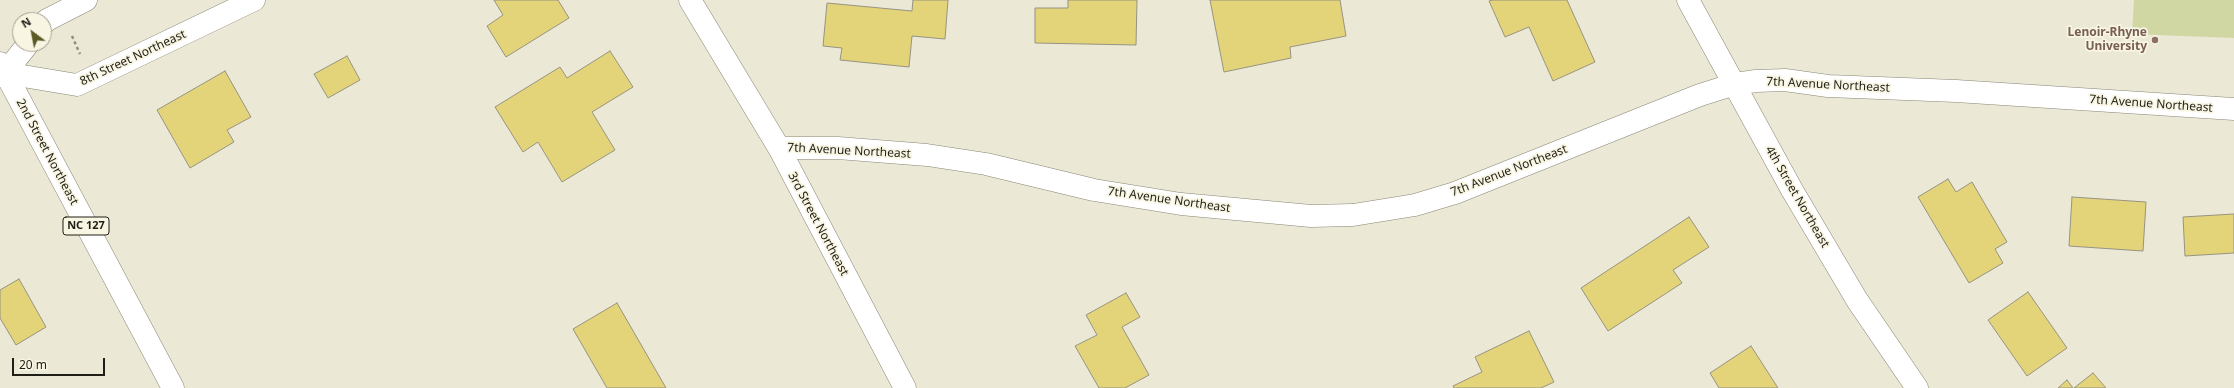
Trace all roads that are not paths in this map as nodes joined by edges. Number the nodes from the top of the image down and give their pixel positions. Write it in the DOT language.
graph roads {
  1 [pos="86,0"];
  2 [pos="254,0"];
  3 [pos="690,0"];
  4 [pos="1688,0"];
  5 [pos="52,17"];
  6 [pos="19,52"];
  7 [pos="2,68"];
  8 [pos="1735,84"];
  9 [pos="2234,109"];
  10 [pos="779,148"];
  11 [pos="173,388"];
  12 [pos="905,388"];
  13 [pos="1917,388"];
  1 -- 5 [label="street"];
  2 -- 7 [label="street, 8th Street Northeast"];
  3 -- 10 [label="street, 3rd Street Northeast"];
  4 -- 8 [label="street, 4th Street Northeast"];
  6 -- 7 [label="street"];
  7 -- 11 [label="street, 2nd Street Northeast / NC 127"];
  8 -- 9 [label="street, 7th Avenue Northeast"];
  8 -- 10 [label="street, 7th Avenue Northeast"];
  8 -- 13 [label="street, 4th Street Northeast"];
  10 -- 12 [label="street, 3rd Street Northeast"];
}
